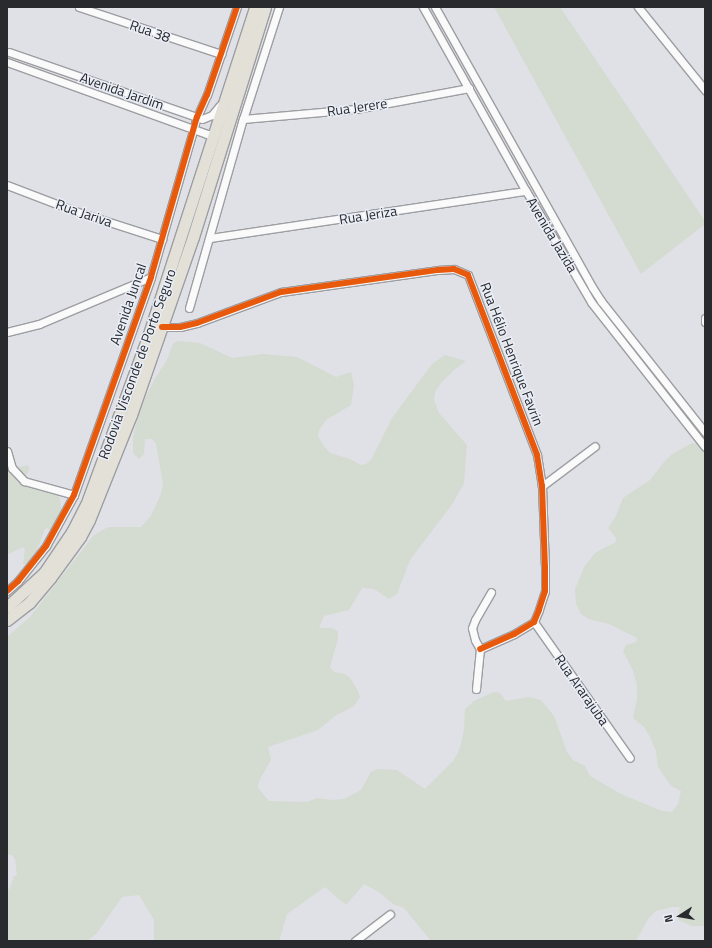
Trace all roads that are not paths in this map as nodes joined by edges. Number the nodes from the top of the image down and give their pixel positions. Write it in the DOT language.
graph roads {
  1 [pos="79,7"];
  2 [pos="237,7"];
  3 [pos="256,7"];
  4 [pos="265,7"];
  5 [pos="279,7"];
  6 [pos="423,7"];
  7 [pos="435,7"];
  8 [pos="638,7"];
  9 [pos="8,50"];
  10 [pos="221,54"];
  11 [pos="7,61"];
  12 [pos="479,84"];
  13 [pos="469,88"];
  14 [pos="705,90"];
  15 [pos="226,97"];
  16 [pos="197,117"];
  17 [pos="232,117"];
  18 [pos="243,119"];
  19 [pos="194,128"];
  20 [pos="213,134"];
  21 [pos="7,185"];
  22 [pos="536,186"];
  23 [pos="526,191"];
  24 [pos="210,238"];
  25 [pos="162,239"];
  26 [pos="151,277"];
  27 [pos="189,308"];
  28 [pos="705,318"];
  29 [pos="705,322"];
  30 [pos="162,327"];
  31 [pos="7,332"];
  32 [pos="705,432"];
  33 [pos="595,446"];
  34 [pos="705,447"];
  35 [pos="7,451"];
  36 [pos="542,486"];
  37 [pos="74,495"];
  38 [pos="7,591"];
  39 [pos="491,592"];
  40 [pos="7,607"];
  41 [pos="7,620"];
  42 [pos="534,622"];
  43 [pos="480,649"];
  44 [pos="476,689"];
  45 [pos="630,758"];
  46 [pos="390,914"];
  47 [pos="355,941"];
  1 -- 10 [label="street, Rua 38"];
  2 -- 10 [label="street, Avenida Juncal"];
  3 -- 15 [label="main road, Rodovia Visconde de Porto Seguro"];
  4 -- 17 [label="main road, Rodovia Visconde de Porto Seguro"];
  5 -- 18 [label="street"];
  6 -- 13 [label="street, Avenida Jazida"];
  7 -- 12 [label="street, Avenida Jazida"];
  8 -- 14 [label="street"];
  9 -- 11 [label="street"];
  9 -- 16 [label="street, Avenida Jardim"];
  10 -- 16 [label="street, Avenida Juncal"];
  11 -- 19 [label="street, Avenida Jardim"];
  12 -- 13 [label="street, Rua Jerere"];
  12 -- 22 [label="street, Avenida Jazida"];
  13 -- 18 [label="street, Rua Jerere"];
  13 -- 23 [label="street, Avenida Jazida"];
  15 -- 16 [label="street"];
  15 -- 20 [label="main road, Rodovia Visconde de Porto Seguro"];
  16 -- 19 [label="street, Avenida Juncal"];
  17 -- 20 [label="main road"];
  17 -- 30 [label="main road, Rodovia Visconde de Porto Seguro"];
  18 -- 24 [label="street"];
  19 -- 20 [label="street, Avenida Jardim"];
  19 -- 25 [label="street, Avenida Juncal"];
  20 -- 40 [label="main road, Rodovia Visconde de Porto Seguro"];
  21 -- 25 [label="street, Rua Jariva"];
  22 -- 23 [label="street, Rua Jeriza"];
  22 -- 32 [label="street, Avenida Jazida"];
  23 -- 24 [label="street, Rua Jeriza"];
  23 -- 34 [label="street, Avenida Jazida"];
  24 -- 27 [label="street"];
  25 -- 26 [label="street, Avenida Juncal"];
  26 -- 31 [label="street"];
  26 -- 37 [label="street, Avenida Juncal"];
  28 -- 29 [label="street"];
  30 -- 36 [label="street, Rua Hélio Henrique Favrin"];
  30 -- 41 [label="main road, Rodovia Visconde de Porto Seguro"];
  33 -- 36 [label="street"];
  35 -- 37 [label="street"];
  36 -- 42 [label="street, Rua Hélio Henrique Favrin"];
  37 -- 38 [label="street, Avenida Juncal"];
  39 -- 43 [label="street"];
  42 -- 43 [label="street"];
  42 -- 45 [label="street, Rua Ararajuba"];
  43 -- 44 [label="street"];
  46 -- 47 [label="street"];
}
